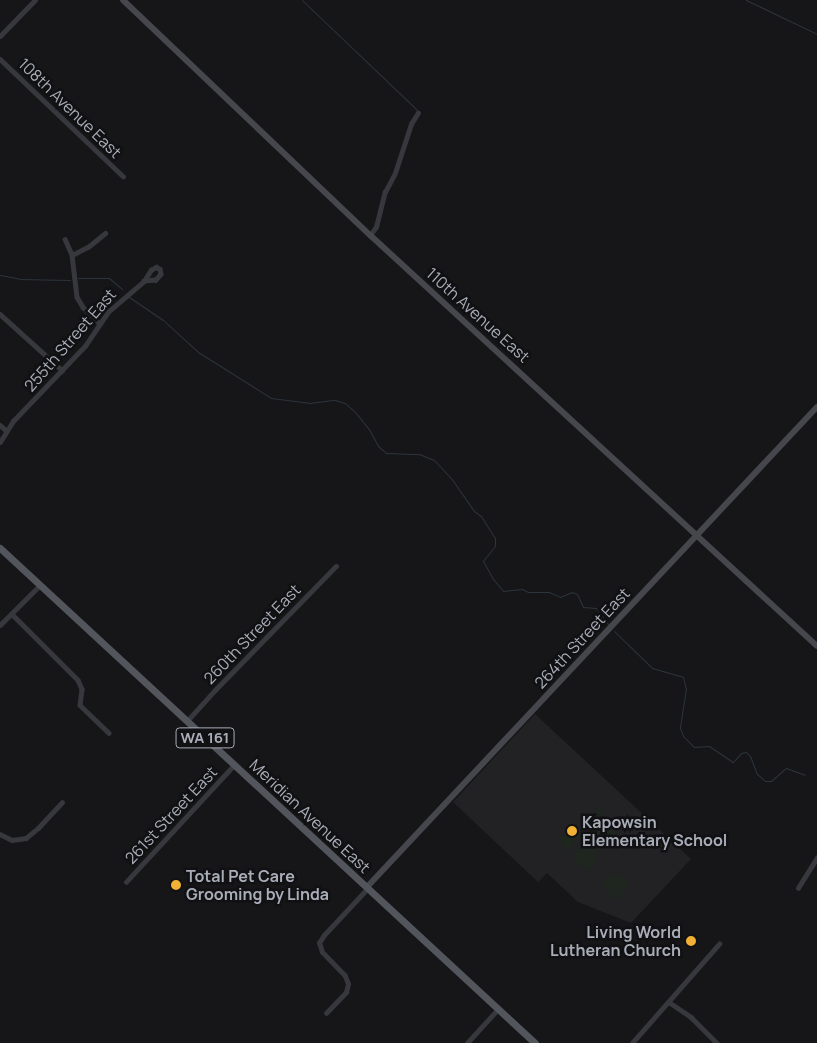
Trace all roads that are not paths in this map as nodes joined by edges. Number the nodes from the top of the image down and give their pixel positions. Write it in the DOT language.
graph roads {
  1 [pos="34,0"];
  2 [pos="123,0"];
  3 [pos="0,36"];
  4 [pos="0,59"];
  5 [pos="418,113"];
  6 [pos="122,176"];
  7 [pos="105,233"];
  8 [pos="370,235"];
  9 [pos="65,238"];
  10 [pos="72,256"];
  11 [pos="144,281"];
  12 [pos="0,314"];
  13 [pos="99,323"];
  14 [pos="62,370"];
  15 [pos="817,407"];
  16 [pos="0,425"];
  17 [pos="7,431"];
  18 [pos="0,442"];
  19 [pos="697,536"];
  20 [pos="0,548"];
  21 [pos="336,566"];
  22 [pos="40,585"];
  23 [pos="12,614"];
  24 [pos="0,625"];
  25 [pos="817,646"];
  26 [pos="187,722"];
  27 [pos="109,733"];
  28 [pos="234,765"];
  29 [pos="62,802"];
  30 [pos="0,834"];
  31 [pos="817,858"];
  32 [pos="126,882"];
  33 [pos="368,888"];
  34 [pos="798,888"];
  35 [pos="719,944"];
  36 [pos="669,1002"];
  37 [pos="498,1009"];
  38 [pos="326,1013"];
  39 [pos="467,1043"];
  40 [pos="534,1043"];
  41 [pos="632,1043"];
  42 [pos="717,1043"];
  1 -- 3 [label="street"];
  2 -- 8 [label="street, 110th Avenue East"];
  4 -- 6 [label="street, 108th Avenue East"];
  5 -- 8 [label="street"];
  7 -- 10 [label="street"];
  8 -- 19 [label="street, 110th Avenue East"];
  9 -- 10 [label="street"];
  10 -- 13 [label="street"];
  11 -- 13 [label="street, 255th Street East"];
  12 -- 14 [label="street"];
  13 -- 14 [label="street, 255th Street East"];
  14 -- 17 [label="street, 255th Street East"];
  15 -- 19 [label="street, 264th Street East"];
  16 -- 17 [label="street"];
  17 -- 18 [label="street, 255th Street East"];
  19 -- 25 [label="street, 110th Avenue East"];
  19 -- 33 [label="street, 264th Street East"];
  20 -- 22 [label="main road, Meridian Avenue East / WA 161"];
  21 -- 26 [label="street, 260th Street East"];
  22 -- 23 [label="street"];
  22 -- 26 [label="main road, Meridian Avenue East / WA 161"];
  23 -- 24 [label="street"];
  23 -- 27 [label="street"];
  26 -- 28 [label="main road, Meridian Avenue East / WA 161"];
  28 -- 32 [label="street, 261st Street East"];
  28 -- 33 [label="main road, Meridian Avenue East / WA 161"];
  29 -- 30 [label="street"];
  31 -- 34 [label="street"];
  33 -- 37 [label="main road, Meridian Avenue East / WA 161"];
  33 -- 38 [label="street"];
  35 -- 36 [label="street"];
  36 -- 41 [label="street"];
  36 -- 42 [label="street"];
  37 -- 39 [label="street"];
  37 -- 40 [label="main road, Meridian Avenue East / WA 161"];
}
